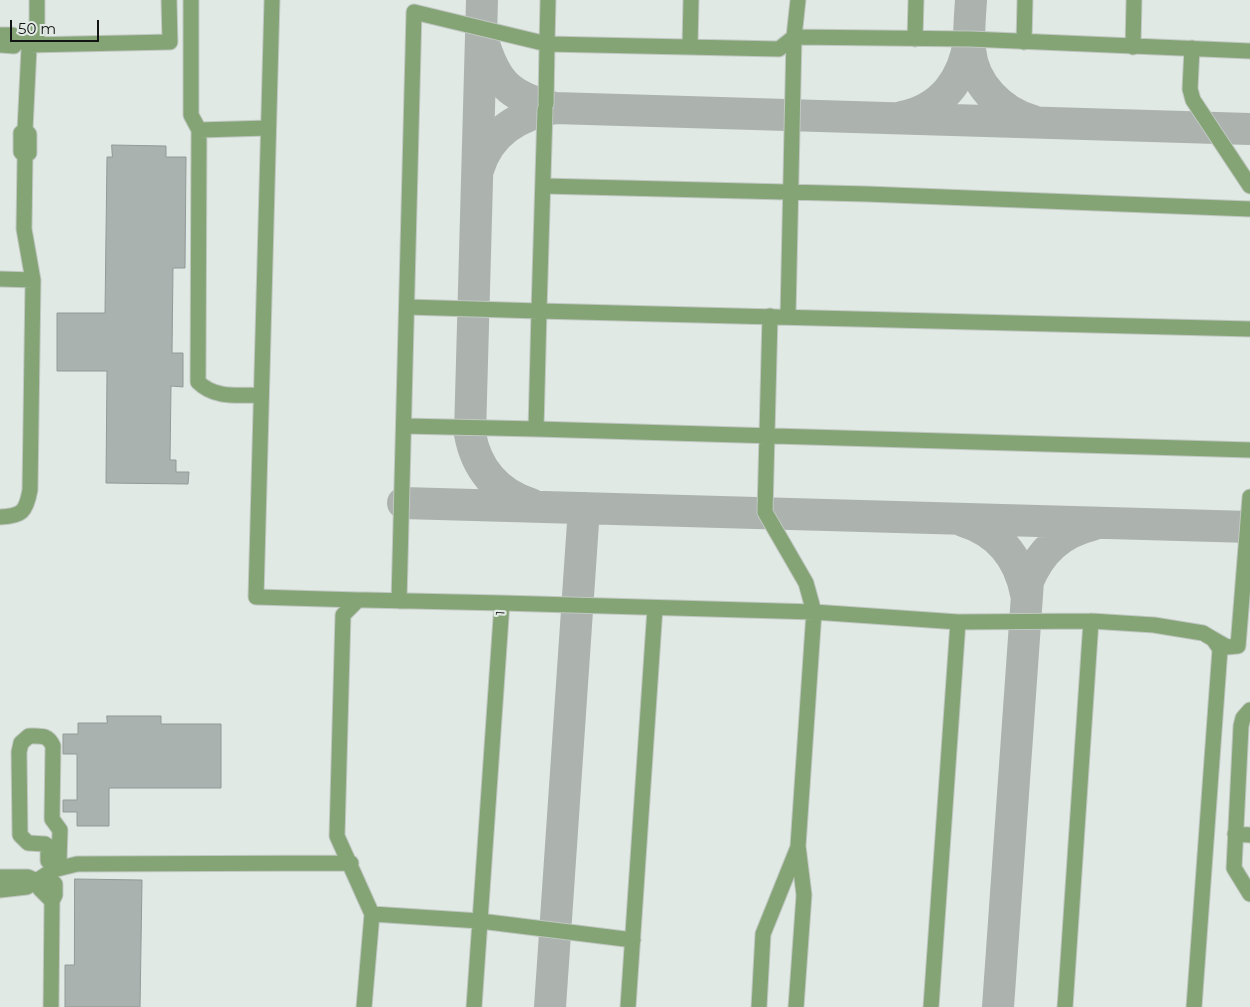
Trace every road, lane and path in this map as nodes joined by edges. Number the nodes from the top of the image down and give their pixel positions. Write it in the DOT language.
graph roads {
  1 [pos="37,0"];
  2 [pos="169,0"];
  3 [pos="191,0"];
  4 [pos="272,0"];
  5 [pos="548,0"];
  6 [pos="691,0"];
  7 [pos="798,0"];
  8 [pos="916,0"];
  9 [pos="1025,0"];
  10 [pos="1134,0"];
  11 [pos="414,6"];
  12 [pos="0,35"];
  13 [pos="794,37"];
  14 [pos="915,39"];
  15 [pos="1024,42"];
  16 [pos="28,43"];
  17 [pos="547,44"];
  18 [pos="0,45"];
  19 [pos="690,46"];
  20 [pos="1133,47"];
  21 [pos="1192,48"];
  22 [pos="1250,51"];
  23 [pos="268,128"];
  24 [pos="200,130"];
  25 [pos="544,186"];
  26 [pos="1250,186"];
  27 [pos="790,193"];
  28 [pos="1250,209"];
  29 [pos="0,279"];
  30 [pos="33,280"];
  31 [pos="406,307"];
  32 [pos="539,311"];
  33 [pos="770,316"];
  34 [pos="788,316"];
  35 [pos="1250,330"];
  36 [pos="261,395"];
  37 [pos="404,426"];
  38 [pos="536,429"];
  39 [pos="767,434"];
  40 [pos="1250,450"];
  41 [pos="1250,497"];
  42 [pos="0,516"];
  43 [pos="358,600"];
  44 [pos="399,601"];
  45 [pos="502,603"];
  46 [pos="656,608"];
  47 [pos="814,612"];
  48 [pos="1091,620"];
  49 [pos="958,622"];
  50 [pos="1213,639"];
  51 [pos="1250,710"];
  52 [pos="1242,834"];
  53 [pos="798,846"];
  54 [pos="351,863"];
  55 [pos="45,875"];
  56 [pos="0,877"];
  57 [pos="0,890"];
  58 [pos="1250,894"];
  59 [pos="372,914"];
  60 [pos="480,921"];
  61 [pos="633,940"];
  62 [pos="51,1007"];
  63 [pos="364,1007"];
  64 [pos="474,1007"];
  65 [pos="628,1007"];
  66 [pos="758,1007"];
  67 [pos="796,1007"];
  68 [pos="931,1007"];
  69 [pos="1065,1007"];
  70 [pos="1194,1007"];
  1 -- 16 [label="lane"];
  2 -- 16 [label="lane"];
  3 -- 24 [label="lane"];
  4 -- 23 [label="lane"];
  5 -- 17 [label="lane"];
  6 -- 19 [label="lane"];
  7 -- 13 [label="lane"];
  8 -- 14 [label="lane"];
  9 -- 15 [label="lane"];
  10 -- 20 [label="lane"];
  11 -- 17 [label="lane"];
  11 -- 31 [label="lane"];
  12 -- 16 [label="lane"];
  13 -- 14 [label="lane"];
  13 -- 19 [label="lane"];
  13 -- 27 [label="lane"];
  14 -- 15 [label="lane"];
  15 -- 20 [label="lane"];
  16 -- 18 [label="lane"];
  16 -- 30 [label="lane"];
  17 -- 19 [label="lane"];
  17 -- 25 [label="lane"];
  20 -- 21 [label="lane"];
  21 -- 22 [label="lane"];
  21 -- 26 [label="lane"];
  23 -- 24 [label="lane"];
  23 -- 36 [label="lane"];
  24 -- 36 [label="lane"];
  25 -- 27 [label="lane"];
  25 -- 32 [label="lane"];
  27 -- 28 [label="lane"];
  27 -- 34 [label="lane"];
  29 -- 30 [label="lane"];
  30 -- 42 [label="lane"];
  31 -- 32 [label="lane"];
  31 -- 37 [label="lane"];
  32 -- 33 [label="lane"];
  32 -- 38 [label="lane"];
  33 -- 34 [label="lane"];
  33 -- 39 [label="lane"];
  34 -- 35 [label="lane"];
  36 -- 43 [label="lane, 1"];
  37 -- 38 [label="lane"];
  37 -- 44 [label="lane"];
  38 -- 39 [label="lane"];
  39 -- 40 [label="lane"];
  39 -- 47 [label="lane"];
  41 -- 50 [label="lane"];
  43 -- 44 [label="lane, 1"];
  43 -- 54 [label="lane"];
  44 -- 45 [label="lane, 1"];
  45 -- 46 [label="lane"];
  45 -- 60 [label="lane, 1"];
  46 -- 47 [label="lane"];
  46 -- 61 [label="lane"];
  47 -- 49 [label="lane"];
  47 -- 53 [label="lane"];
  48 -- 49 [label="lane"];
  48 -- 50 [label="lane"];
  48 -- 69 [label="lane"];
  49 -- 68 [label="lane"];
  50 -- 70 [label="lane"];
  51 -- 52 [label="lane"];
  52 -- 58 [label="lane"];
  53 -- 66 [label="lane"];
  53 -- 67 [label="lane"];
  54 -- 55 [label="lane"];
  54 -- 59 [label="lane"];
  55 -- 55 [label="lane"];
  55 -- 56 [label="lane"];
  55 -- 57 [label="lane"];
  55 -- 62 [label="lane"];
  59 -- 60 [label="lane"];
  59 -- 63 [label="lane"];
  60 -- 61 [label="lane"];
  60 -- 64 [label="lane, 1"];
  61 -- 65 [label="lane"];
}
